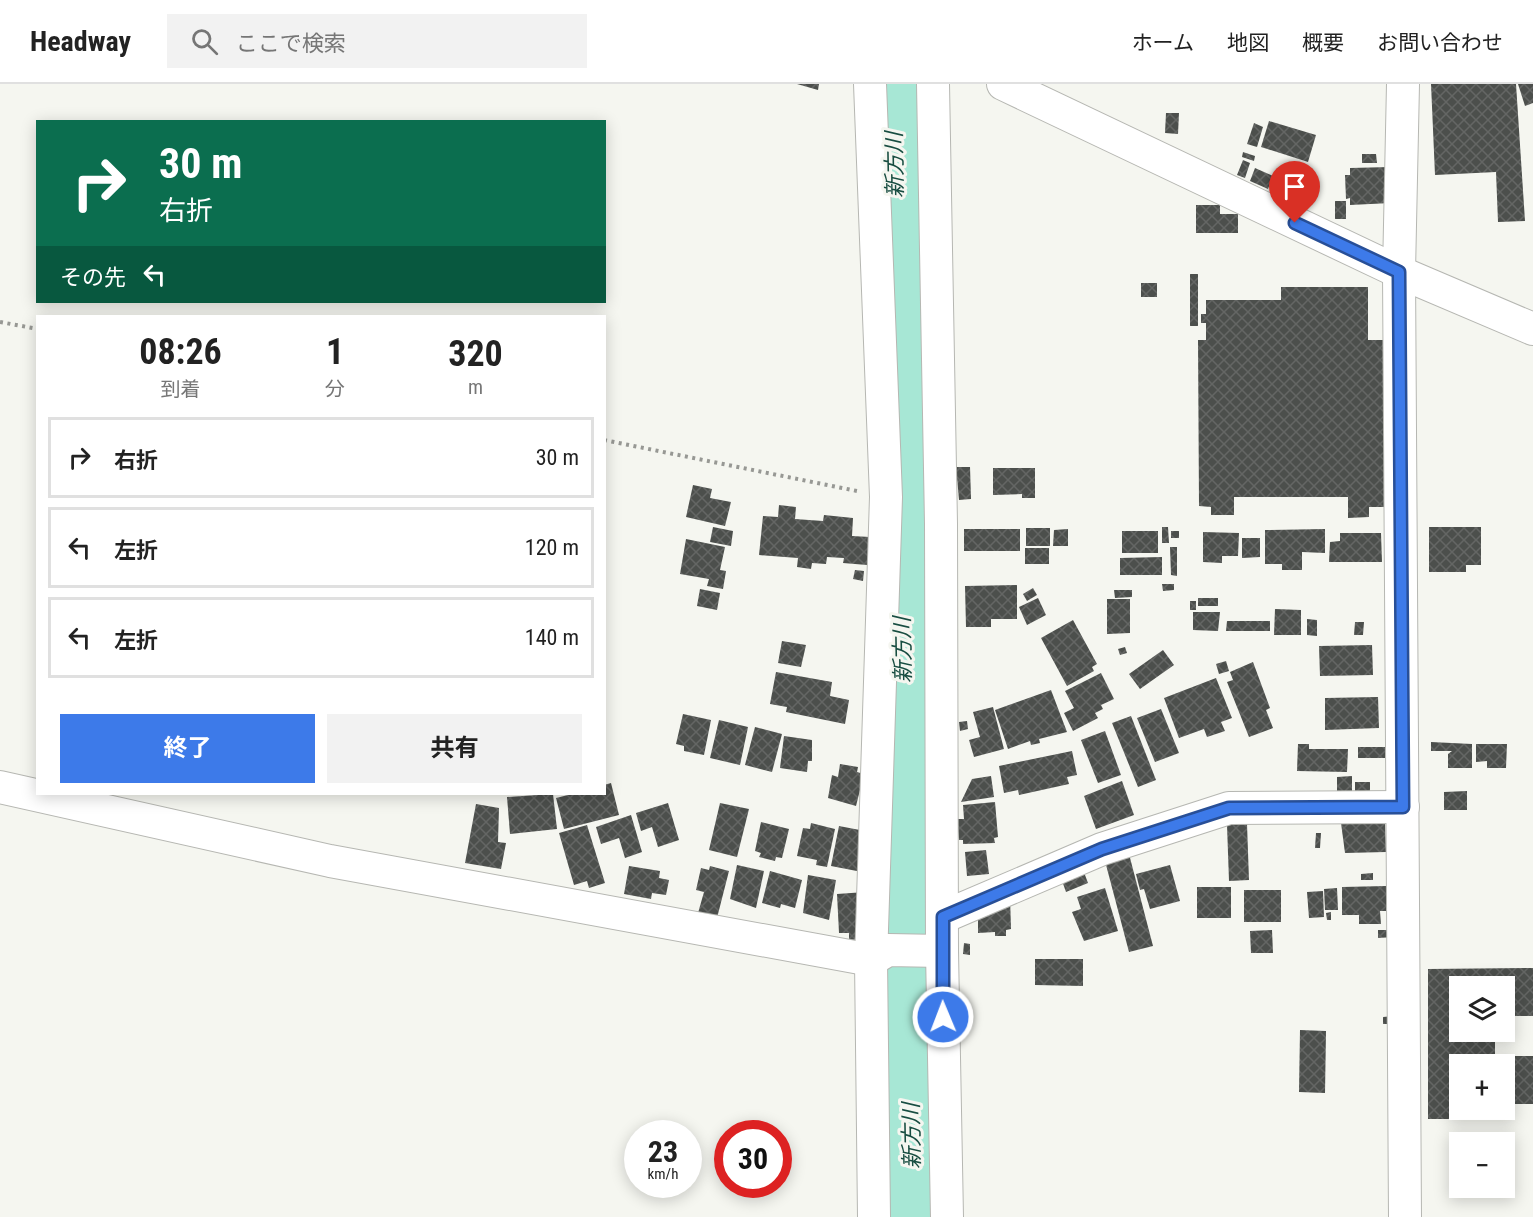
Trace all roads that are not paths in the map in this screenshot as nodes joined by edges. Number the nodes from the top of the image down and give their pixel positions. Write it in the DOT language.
graph roads {
  1 [pos="870,84"];
  2 [pos="933,84"];
  3 [pos="1003,84"];
  4 [pos="1403,84"];
  5 [pos="1399,272"];
  6 [pos="1533,329"];
  7 [pos="0,787"];
  8 [pos="1403,807"];
  9 [pos="943,917"];
  10 [pos="936,950"];
  11 [pos="879,955"];
  12 [pos="874,1217"];
  13 [pos="948,1217"];
  14 [pos="1405,1217"];
  1 -- 11 [label="street"];
  2 -- 9 [label="street"];
  3 -- 5 [label="street"];
  4 -- 5 [label="street"];
  5 -- 6 [label="street"];
  5 -- 8 [label="street"];
  7 -- 11 [label="street"];
  8 -- 9 [label="street"];
  8 -- 14 [label="street"];
  9 -- 10 [label="street"];
  10 -- 11 [label="street"];
  10 -- 13 [label="street"];
  11 -- 12 [label="street"];
}
